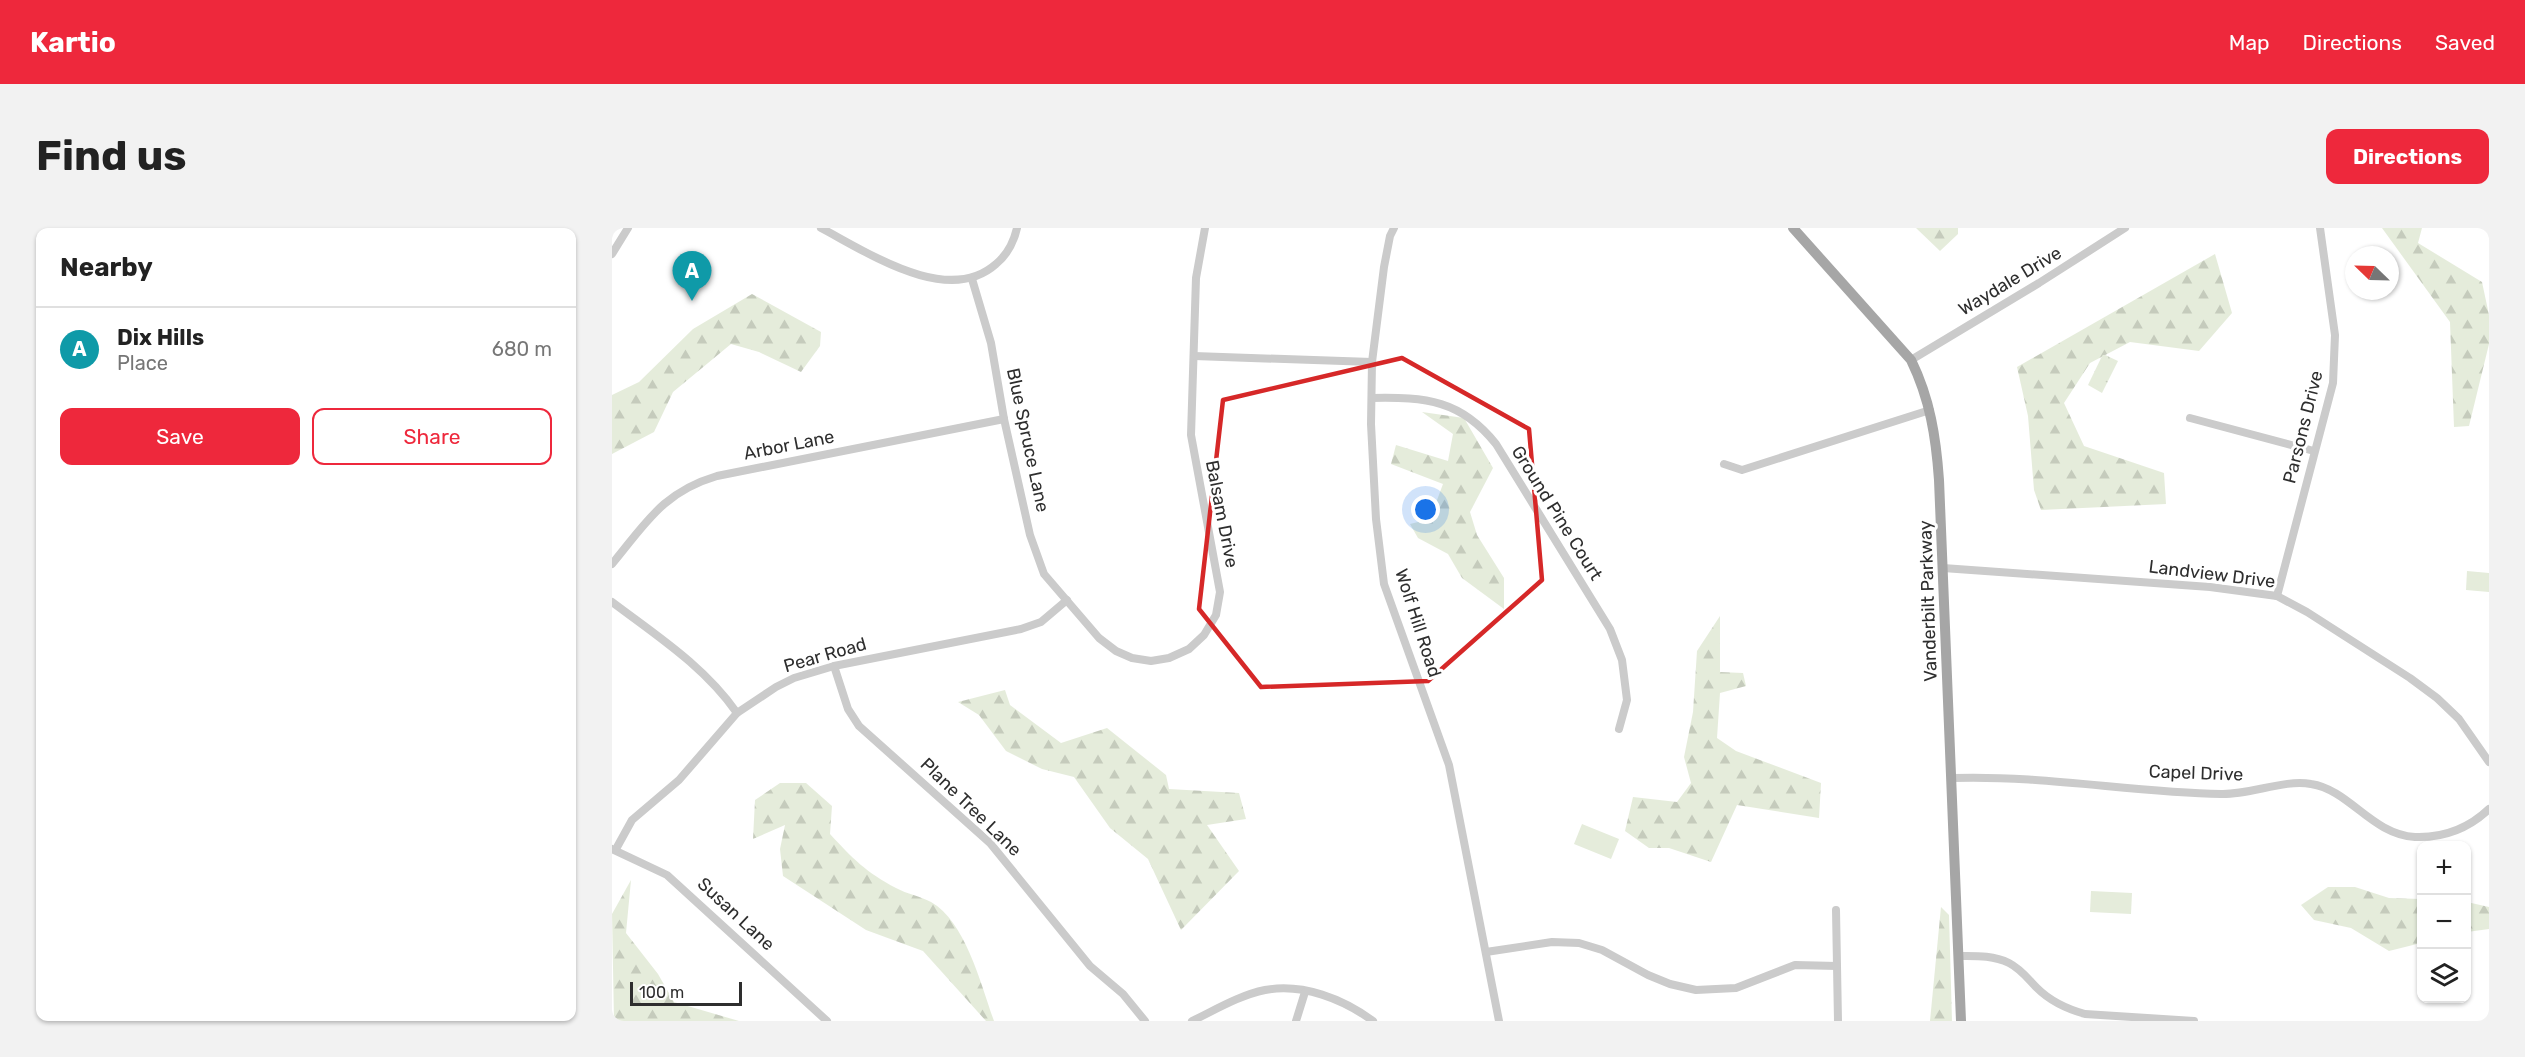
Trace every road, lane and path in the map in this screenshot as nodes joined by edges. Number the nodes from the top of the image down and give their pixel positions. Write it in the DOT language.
graph roads {
  1 [pos="628,228"];
  2 [pos="821,228"];
  3 [pos="1017,228"];
  4 [pos="1204,228"];
  5 [pos="1394,228"];
  6 [pos="1793,228"];
  7 [pos="2125,228"];
  8 [pos="2320,228"];
  9 [pos="612,254"];
  10 [pos="972,279"];
  11 [pos="1194,356"];
  12 [pos="1911,360"];
  13 [pos="1371,362"];
  14 [pos="1372,398"];
  15 [pos="1930,410"];
  16 [pos="2190,418"];
  17 [pos="1004,420"];
  18 [pos="2314,451"];
  19 [pos="1724,464"];
  20 [pos="612,564"];
  21 [pos="1942,568"];
  22 [pos="2277,596"];
  23 [pos="1067,600"];
  24 [pos="612,602"];
  25 [pos="834,666"];
  26 [pos="736,713"];
  27 [pos="1619,729"];
  28 [pos="2489,762"];
  29 [pos="1952,778"];
  30 [pos="2489,809"];
  31 [pos="614,849"];
  32 [pos="1836,910"];
  33 [pos="1486,952"];
  34 [pos="1959,956"];
  35 [pos="1837,966"];
  36 [pos="1305,992"];
  37 [pos="826,1021"];
  38 [pos="1145,1021"];
  39 [pos="1192,1021"];
  40 [pos="1296,1021"];
  41 [pos="1373,1021"];
  42 [pos="1499,1021"];
  43 [pos="1838,1021"];
  44 [pos="1961,1021"];
  45 [pos="2194,1021"];
  1 -- 9 [label="street"];
  2 -- 10 [label="street"];
  3 -- 10 [label="street"];
  4 -- 11 [label="street, Balsam Drive"];
  5 -- 13 [label="street, Wolf Hill Road"];
  6 -- 12 [label="main road, Vanderbilt Parkway"];
  7 -- 12 [label="street, Waydale Drive"];
  8 -- 18 [label="street, Parsons Drive"];
  10 -- 17 [label="street, Blue Spruce Lane"];
  11 -- 13 [label="street"];
  11 -- 23 [label="street, Balsam Drive"];
  12 -- 15 [label="main road, Vanderbilt Parkway"];
  13 -- 14 [label="street, Wolf Hill Road"];
  14 -- 27 [label="street, Ground Pine Court"];
  14 -- 33 [label="street, Wolf Hill Road"];
  15 -- 19 [label="street"];
  15 -- 21 [label="main road, Vanderbilt Parkway"];
  16 -- 18 [label="street"];
  17 -- 20 [label="street, Arbor Lane"];
  17 -- 23 [label="street, Blue Spruce Lane"];
  18 -- 22 [label="street, Parsons Drive"];
  21 -- 22 [label="street, Landview Drive"];
  21 -- 29 [label="main road, Vanderbilt Parkway"];
  22 -- 28 [label="street, Landview Drive"];
  23 -- 25 [label="street, Pear Road"];
  24 -- 26 [label="street"];
  25 -- 26 [label="street, Pear Road"];
  25 -- 38 [label="street, Plane Tree Lane"];
  26 -- 31 [label="street, Pear Road"];
  29 -- 30 [label="street, Capel Drive"];
  29 -- 34 [label="main road, Vanderbilt Parkway"];
  31 -- 37 [label="street, Susan Lane"];
  32 -- 35 [label="street"];
  33 -- 35 [label="street"];
  33 -- 42 [label="street, Wolf Hill Road"];
  34 -- 44 [label="main road, Vanderbilt Parkway"];
  34 -- 45 [label="street"];
  35 -- 43 [label="street"];
  36 -- 39 [label="street"];
  36 -- 40 [label="street"];
  36 -- 41 [label="street"];
}
